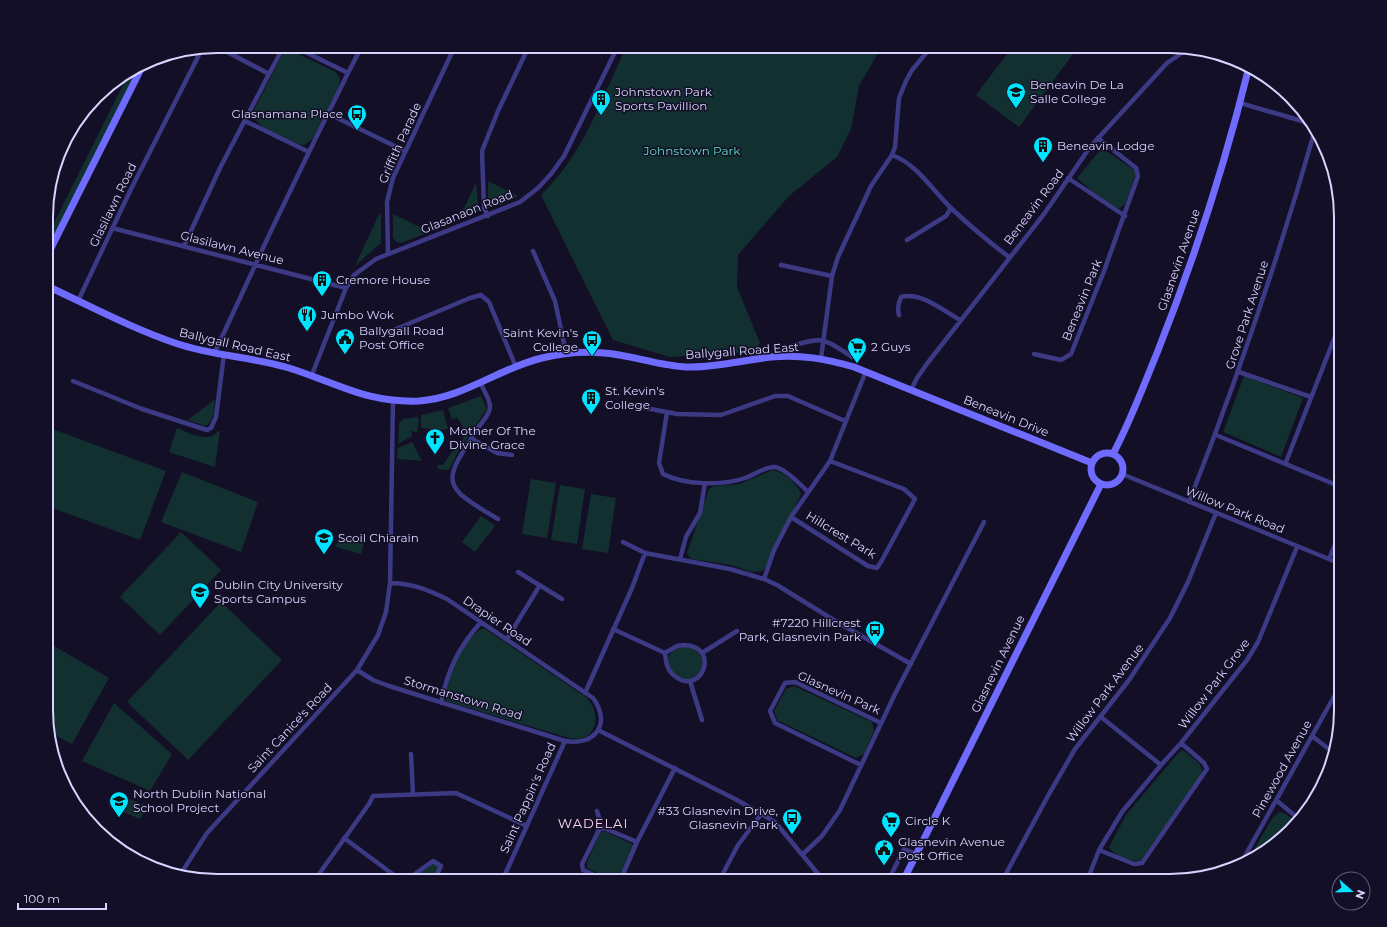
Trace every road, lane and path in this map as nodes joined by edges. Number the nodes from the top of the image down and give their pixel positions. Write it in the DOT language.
graph roads {
  1 [pos="229,53"];
  2 [pos="280,53"];
  3 [pos="307,53"];
  4 [pos="358,53"];
  5 [pos="451,53"];
  6 [pos="526,53"];
  7 [pos="615,53"];
  8 [pos="926,53"];
  9 [pos="1182,53"];
  10 [pos="200,54"];
  11 [pos="139,73"];
  12 [pos="348,73"];
  13 [pos="1248,73"];
  14 [pos="269,74"];
  15 [pos="1240,102"];
  16 [pos="329,114"];
  17 [pos="244,121"];
  18 [pos="1303,122"];
  19 [pos="1098,138"];
  20 [pos="1314,140"];
  21 [pos="309,152"];
  22 [pos="405,152"];
  23 [pos="892,155"];
  24 [pos="1068,178"];
  25 [pos="951,208"];
  26 [pos="488,216"];
  27 [pos="1125,216"];
  28 [pos="112,228"];
  29 [pos="907,240"];
  30 [pos="53,244"];
  31 [pos="184,246"];
  32 [pos="533,251"];
  33 [pos="388,253"];
  34 [pos="1009,257"];
  35 [pos="255,263"];
  36 [pos="781,265"];
  37 [pos="832,276"];
  38 [pos="346,288"];
  39 [pos="53,289"];
  40 [pos="78,301"];
  41 [pos="899,315"];
  42 [pos="960,320"];
  43 [pos="384,334"];
  44 [pos="1334,339"];
  45 [pos="822,341"];
  46 [pos="789,347"];
  47 [pos="215,352"];
  48 [pos="566,353"];
  49 [pos="224,354"];
  50 [pos="1034,354"];
  51 [pos="852,357"];
  52 [pos="821,358"];
  53 [pos="516,367"];
  54 [pos="866,371"];
  55 [pos="1239,372"];
  56 [pos="312,377"];
  57 [pos="73,381"];
  58 [pos="481,384"];
  59 [pos="911,390"];
  60 [pos="1311,397"];
  61 [pos="393,401"];
  62 [pos="635,406"];
  63 [pos="667,412"];
  64 [pos="845,421"];
  65 [pos="1216,435"];
  66 [pos="472,439"];
  67 [pos="1113,454"];
  68 [pos="512,455"];
  69 [pos="830,461"];
  70 [pos="1286,462"];
  71 [pos="1092,463"];
  72 [pos="1122,474"];
  73 [pos="705,483"];
  74 [pos="1334,483"];
  75 [pos="1101,484"];
  76 [pos="808,492"];
  77 [pos="1189,502"];
  78 [pos="1216,513"];
  79 [pos="791,517"];
  80 [pos="498,519"];
  81 [pos="984,522"];
  82 [pos="623,542"];
  83 [pos="1297,547"];
  84 [pos="1334,547"];
  85 [pos="645,553"];
  86 [pos="680,559"];
  87 [pos="1329,559"];
  88 [pos="1334,561"];
  89 [pos="518,572"];
  90 [pos="764,579"];
  91 [pos="390,584"];
  92 [pos="540,585"];
  93 [pos="562,599"];
  94 [pos="481,622"];
  95 [pos="613,629"];
  96 [pos="737,631"];
  97 [pos="507,639"];
  98 [pos="665,653"];
  99 [pos="702,653"];
  100 [pos="911,664"];
  101 [pos="357,670"];
  102 [pos="690,682"];
  103 [pos="585,693"];
  104 [pos="1334,697"];
  105 [pos="441,703"];
  106 [pos="1101,717"];
  107 [pos="702,720"];
  108 [pos="881,723"];
  109 [pos="598,730"];
  110 [pos="1312,736"];
  111 [pos="565,741"];
  112 [pos="1181,744"];
  113 [pos="1329,749"];
  114 [pos="411,754"];
  115 [pos="861,765"];
  116 [pos="1160,765"];
  117 [pos="675,768"];
  118 [pos="414,795"];
  119 [pos="1277,801"];
  120 [pos="597,811"];
  121 [pos="762,813"];
  122 [pos="1295,816"];
  123 [pos="527,826"];
  124 [pos="602,828"];
  125 [pos="344,838"];
  126 [pos="637,842"];
  127 [pos="1099,850"];
  128 [pos="802,854"];
  129 [pos="916,854"];
  130 [pos="1245,856"];
  131 [pos="183,870"];
  132 [pos="319,874"];
  133 [pos="393,874"];
  134 [pos="415,874"];
  135 [pos="437,874"];
  136 [pos="505,874"];
  137 [pos="592,874"];
  138 [pos="623,874"];
  139 [pos="723,874"];
  140 [pos="818,874"];
  141 [pos="894,874"];
  142 [pos="906,874"];
  143 [pos="1006,874"];
  144 [pos="1090,874"];
  1 -- 14 [label="street"];
  2 -- 14 [label="street"];
  3 -- 12 [label="street"];
  4 -- 12 [label="street"];
  5 -- 22 [label="street, Griffith Parade"];
  6 -- 26 [label="street"];
  7 -- 26 [label="street, Glasanaon Road"];
  8 -- 23 [label="street"];
  9 -- 19 [label="street, Beneavin Road"];
  10 -- 28 [label="street, Glasilawn Road"];
  11 -- 30 [label="main road"];
  12 -- 16 [label="street"];
  13 -- 15 [label="main road, Glasnevin Avenue"];
  14 -- 17 [label="street"];
  15 -- 18 [label="street"];
  15 -- 67 [label="main road, Glasnevin Avenue"];
  16 -- 21 [label="street"];
  16 -- 22 [label="street"];
  17 -- 21 [label="street"];
  17 -- 31 [label="street"];
  19 -- 24 [label="street, Beneavin Road"];
  19 -- 27 [label="street, Beneavin Park"];
  20 -- 55 [label="street, Grove Park Avenue"];
  21 -- 35 [label="street"];
  22 -- 33 [label="street, Griffith Parade"];
  23 -- 25 [label="street"];
  23 -- 37 [label="street"];
  24 -- 27 [label="street"];
  24 -- 34 [label="street, Beneavin Road"];
  25 -- 29 [label="street"];
  25 -- 34 [label="street"];
  26 -- 33 [label="street, Glasanaon Road"];
  27 -- 50 [label="street, Beneavin Park"];
  28 -- 31 [label="street, Glasilawn Avenue"];
  28 -- 40 [label="street, Glasilawn Road"];
  31 -- 35 [label="street, Glasilawn Avenue"];
  32 -- 48 [label="street"];
  33 -- 38 [label="street, Glasanaon Road"];
  34 -- 42 [label="street, Beneavin Road"];
  35 -- 38 [label="street, Glasilawn Avenue"];
  35 -- 47 [label="street"];
  36 -- 37 [label="street"];
  37 -- 45 [label="street"];
  38 -- 56 [label="street, Glasanaon Road"];
  39 -- 40 [label="main road, Ballygall Road East"];
  40 -- 47 [label="main road, Ballygall Road East"];
  41 -- 42 [label="street"];
  42 -- 59 [label="street, Beneavin Road"];
  43 -- 53 [label="street"];
  44 -- 60 [label="street"];
  45 -- 46 [label="street"];
  45 -- 51 [label="street"];
  45 -- 52 [label="street"];
  47 -- 49 [label="main road, Ballygall Road East"];
  48 -- 52 [label="main road, Ballygall Road East"];
  48 -- 53 [label="main road, Ballygall Road East"];
  49 -- 56 [label="main road, Ballygall Road East"];
  49 -- 57 [label="street"];
  52 -- 54 [label="main road, Ballygall Road East"];
  53 -- 58 [label="main road, Ballygall Road East"];
  54 -- 59 [label="main road, Ballygall Road East"];
  54 -- 64 [label="street, Hillcrest Park"];
  55 -- 60 [label="street"];
  55 -- 65 [label="street, Grove Park Avenue"];
  56 -- 61 [label="main road, Ballygall Road East"];
  58 -- 61 [label="main road, Ballygall Road East"];
  58 -- 66 [label="street"];
  59 -- 71 [label="main road, Beneavin Drive"];
  60 -- 70 [label="street"];
  61 -- 91 [label="street, Saint Canice's Road"];
  62 -- 63 [label="street"];
  63 -- 64 [label="street"];
  63 -- 73 [label="street, Hillcrest Park"];
  64 -- 69 [label="street, Hillcrest Park"];
  65 -- 70 [label="street"];
  65 -- 77 [label="street, Grove Park Avenue"];
  66 -- 68 [label="street"];
  66 -- 80 [label="street"];
  67 -- 71 [label="main road"];
  67 -- 72 [label="main road"];
  69 -- 76 [label="street, Hillcrest Park"];
  69 -- 79 [label="street, Hillcrest Park"];
  70 -- 74 [label="street"];
  71 -- 75 [label="main road"];
  72 -- 75 [label="main road"];
  72 -- 77 [label="street, Willow Park Road"];
  73 -- 76 [label="street, Hillcrest Park"];
  73 -- 86 [label="street"];
  75 -- 129 [label="main road, Glasnevin Avenue"];
  76 -- 79 [label="street, Hillcrest Park"];
  77 -- 78 [label="street, Willow Park Road"];
  78 -- 83 [label="street, Willow Park Road"];
  78 -- 106 [label="street, Willow Park Avenue"];
  79 -- 90 [label="street, Hillcrest Park"];
  81 -- 100 [label="street, Glasnevin Park"];
  82 -- 85 [label="street"];
  83 -- 87 [label="street, Willow Park Road"];
  83 -- 112 [label="street, Willow Park Grove"];
  84 -- 87 [label="street"];
  85 -- 86 [label="street"];
  85 -- 95 [label="street"];
  86 -- 90 [label="street"];
  87 -- 88 [label="street, Willow Park Road"];
  89 -- 92 [label="street"];
  90 -- 100 [label="street"];
  91 -- 94 [label="street, Drapier Road"];
  91 -- 101 [label="street, Saint Canice's Road"];
  92 -- 93 [label="street"];
  92 -- 97 [label="street"];
  94 -- 97 [label="street, Drapier Road"];
  94 -- 105 [label="street"];
  95 -- 98 [label="street"];
  95 -- 103 [label="street"];
  96 -- 99 [label="street"];
  97 -- 103 [label="street, Drapier Road"];
  98 -- 99 [label="street"];
  98 -- 102 [label="street"];
  99 -- 102 [label="street"];
  100 -- 108 [label="street, Glasnevin Park"];
  101 -- 105 [label="street, Stormanstown Road"];
  101 -- 131 [label="street, Saint Canice's Road"];
  102 -- 107 [label="street"];
  103 -- 109 [label="street"];
  104 -- 110 [label="street, Pinewood Avenue"];
  105 -- 111 [label="street, Stormanstown Road"];
  106 -- 116 [label="street"];
  106 -- 143 [label="street, Willow Park Avenue"];
  108 -- 115 [label="street, Glasnevin Park"];
  108 -- 115 [label="street, Glasnevin Park"];
  109 -- 111 [label="street, Saint Pappin's Road"];
  109 -- 117 [label="street"];
  110 -- 113 [label="street"];
  110 -- 119 [label="street, Pinewood Avenue"];
  111 -- 123 [label="street, Saint Pappin's Road"];
  112 -- 116 [label="street, Willow Park Grove"];
  112 -- 127 [label="street, Willow Park Grove"];
  114 -- 118 [label="street"];
  115 -- 128 [label="street, Glasnevin Park"];
  116 -- 127 [label="street, Willow Park Grove"];
  117 -- 121 [label="street"];
  117 -- 126 [label="street"];
  118 -- 123 [label="street"];
  118 -- 125 [label="street"];
  119 -- 122 [label="street"];
  119 -- 130 [label="street, Pinewood Avenue"];
  120 -- 124 [label="street"];
  121 -- 128 [label="street"];
  121 -- 139 [label="street"];
  123 -- 136 [label="street, Saint Pappin's Road"];
  124 -- 126 [label="street"];
  124 -- 137 [label="street"];
  125 -- 132 [label="street"];
  125 -- 133 [label="street"];
  126 -- 138 [label="street"];
  127 -- 144 [label="street, Willow Park Grove"];
  128 -- 140 [label="street"];
  129 -- 141 [label="street"];
  129 -- 142 [label="main road, Glasnevin Avenue"];
  134 -- 135 [label="street"];
}
